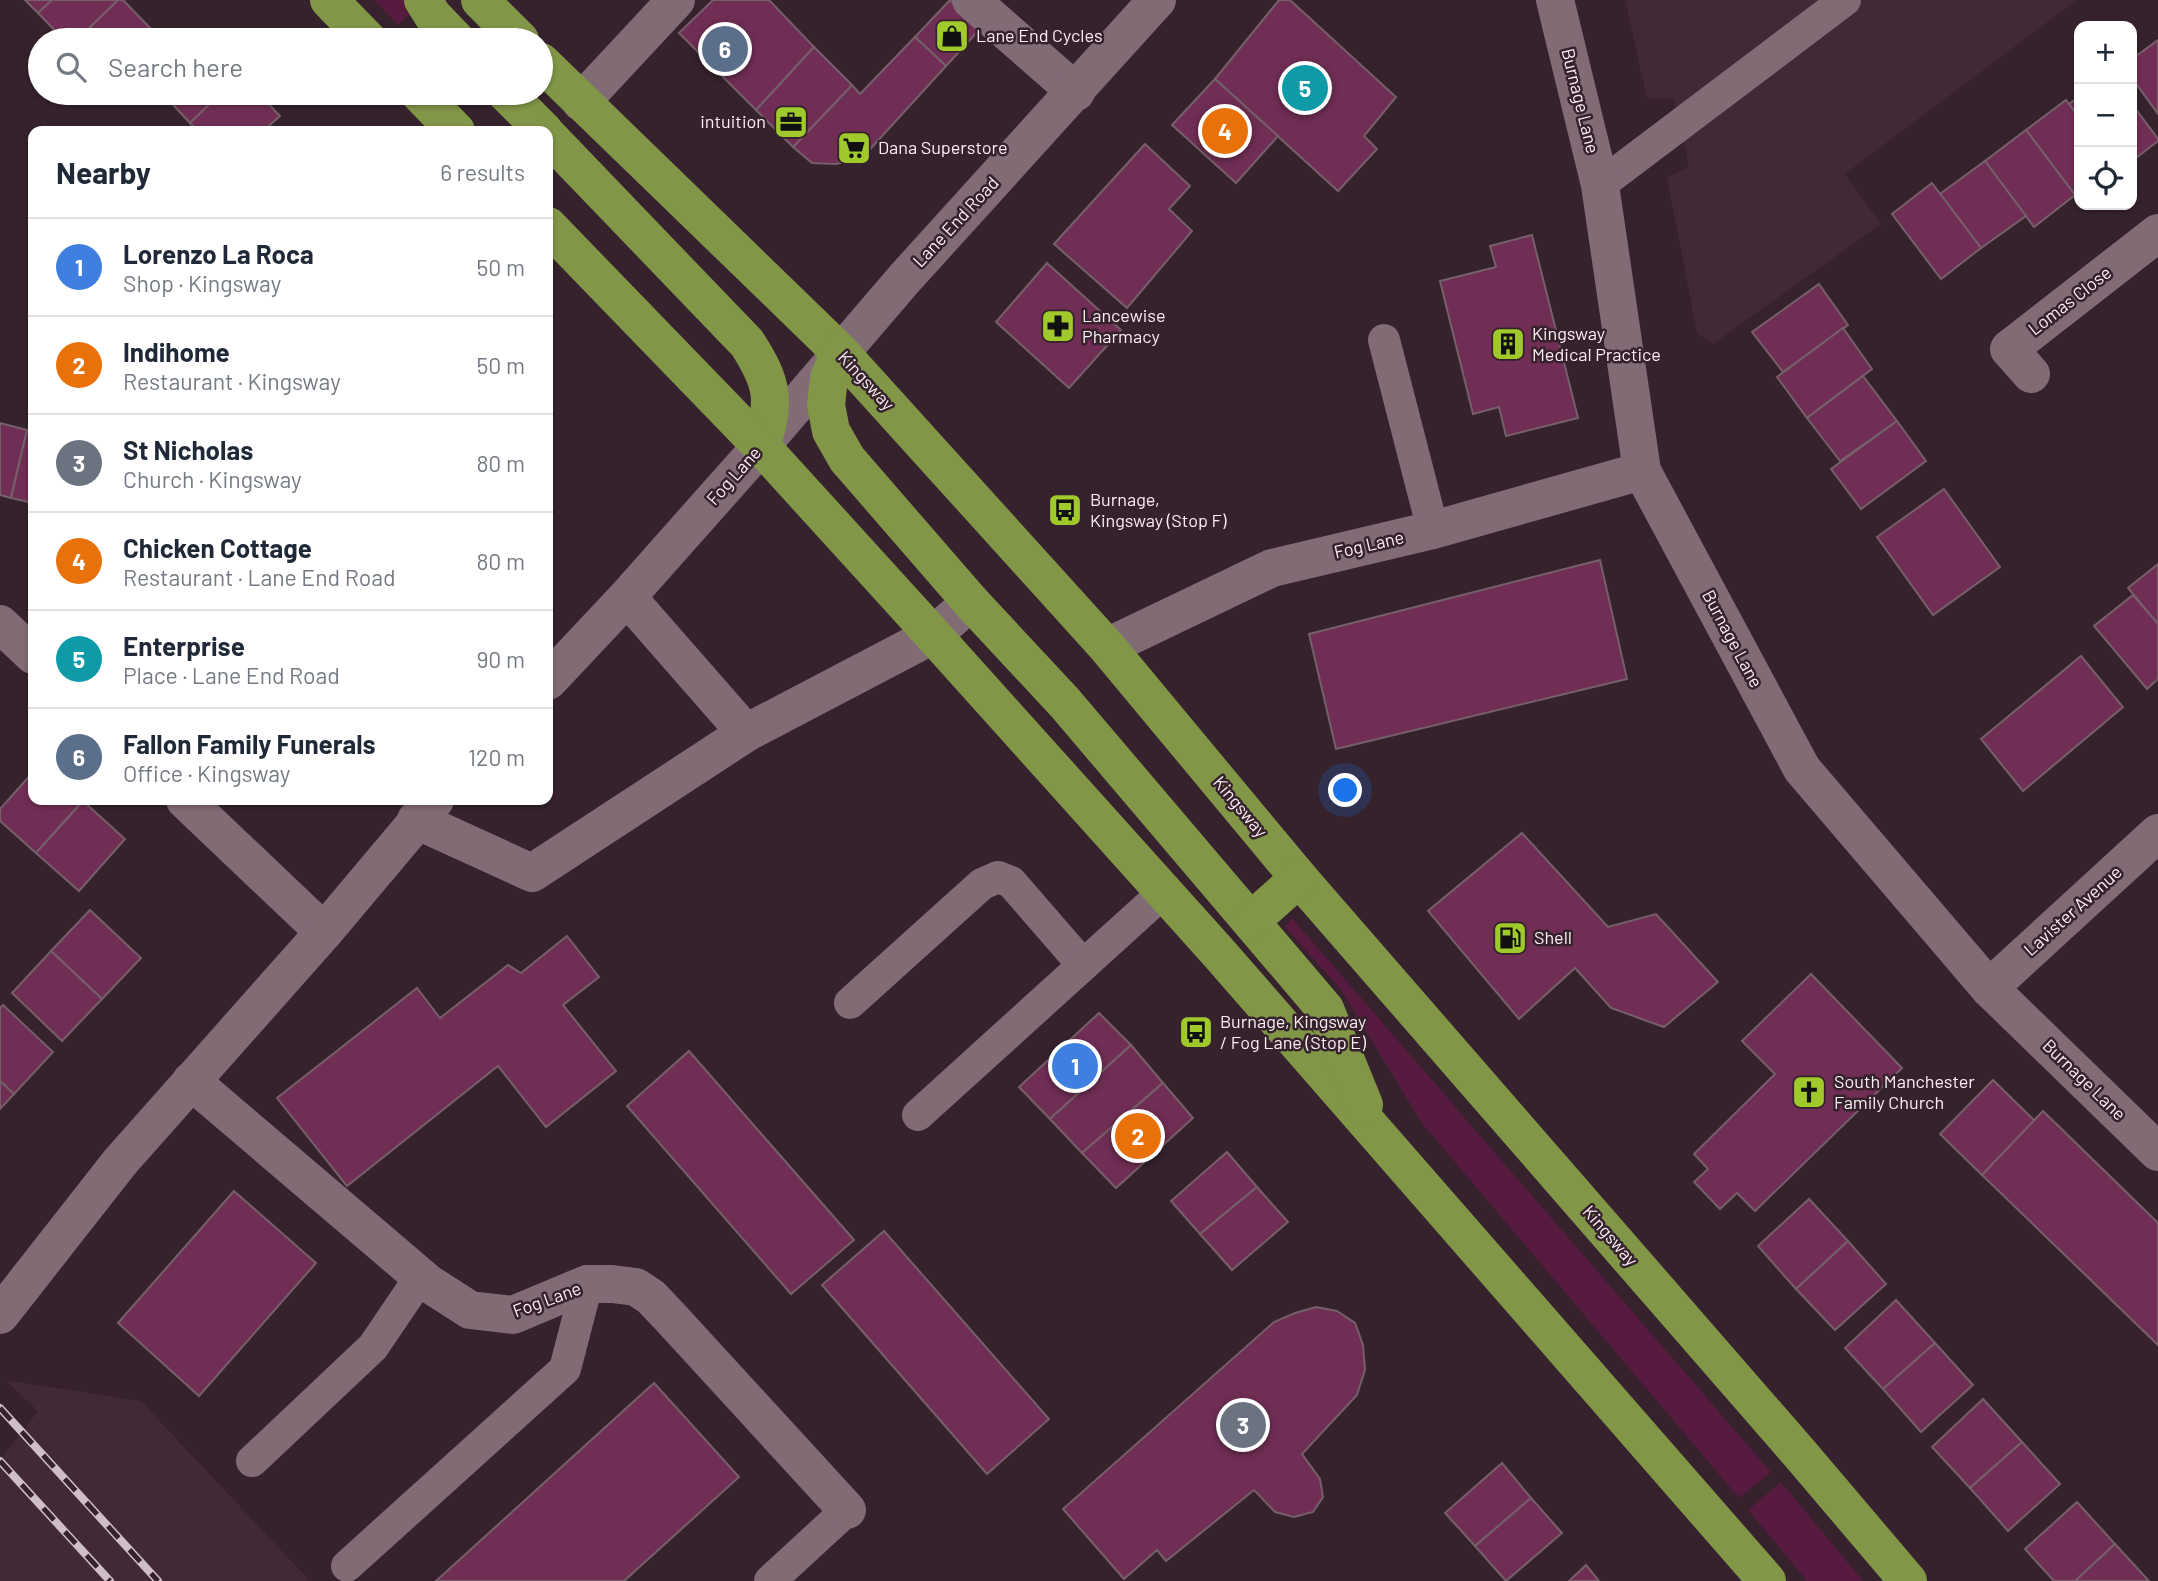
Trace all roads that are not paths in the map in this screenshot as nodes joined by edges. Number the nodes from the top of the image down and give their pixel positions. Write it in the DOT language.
graph roads {
  1 [pos="329,0"];
  2 [pos="423,0"];
  3 [pos="480,0"];
  4 [pos="676,0"];
  5 [pos="971,0"];
  6 [pos="1157,0"];
  7 [pos="1555,0"];
  8 [pos="1845,0"];
  9 [pos="356,28"];
  10 [pos="444,28"];
  11 [pos="508,28"];
  12 [pos="553,74"];
  13 [pos="1076,92"];
  14 [pos="581,102"];
  15 [pos="431,105"];
  16 [pos="518,105"];
  17 [pos="451,126"];
  18 [pos="539,126"];
  19 [pos="553,140"];
  20 [pos="1601,185"];
  21 [pos="553,231"];
  22 [pos="2158,233"];
  23 [pos="1384,340"];
  24 [pos="840,352"];
  25 [pos="2031,374"];
  26 [pos="761,446"];
  27 [pos="1642,471"];
  28 [pos="1433,530"];
  29 [pos="627,597"];
  30 [pos="971,602"];
  31 [pos="0,624"];
  32 [pos="933,635"];
  33 [pos="1107,646"];
  34 [pos="28,651"];
  35 [pos="553,676"];
  36 [pos="746,733"];
  37 [pos="190,805"];
  38 [pos="425,810"];
  39 [pos="2158,833"];
  40 [pos="1299,878"];
  41 [pos="1164,892"];
  42 [pos="1251,921"];
  43 [pos="324,932"];
  44 [pos="1083,965"];
  45 [pos="1989,988"];
  46 [pos="850,1003"];
  47 [pos="191,1081"];
  48 [pos="918,1115"];
  49 [pos="1376,1134"];
  50 [pos="2158,1152"];
  51 [pos="421,1276"];
  52 [pos="587,1284"];
  53 [pos="0,1315"];
  54 [pos="253,1461"];
  55 [pos="847,1510"];
  56 [pos="347,1566"];
  57 [pos="770,1581"];
  58 [pos="1767,1581"];
  59 [pos="1908,1581"];
  1 -- 9 [label="highway"];
  2 -- 10 [label="highway"];
  3 -- 11 [label="highway"];
  4 -- 14 [label="street"];
  5 -- 13 [label="street"];
  6 -- 13 [label="street, Lane End Road"];
  7 -- 20 [label="street, Burnage Lane"];
  8 -- 20 [label="lane"];
  12 -- 14 [label="highway, Kingsway"];
  13 -- 24 [label="street, Lane End Road"];
  14 -- 24 [label="highway, Kingsway"];
  15 -- 17 [label="highway"];
  16 -- 18 [label="highway"];
  19 -- 26 [label="highway"];
  20 -- 27 [label="street, Burnage Lane"];
  21 -- 26 [label="highway"];
  22 -- 25 [label="street, Lomas Close"];
  23 -- 28 [label="lane"];
  24 -- 26 [label="street, Fog Lane"];
  24 -- 30 [label="highway"];
  24 -- 33 [label="highway, Kingsway"];
  26 -- 29 [label="street, Fog Lane"];
  26 -- 32 [label="highway"];
  27 -- 28 [label="street, Fog Lane"];
  27 -- 45 [label="street, Burnage Lane"];
  28 -- 33 [label="street, Fog Lane"];
  29 -- 35 [label="street, Fog Lane"];
  29 -- 36 [label="street"];
  30 -- 32 [label="street"];
  30 -- 42 [label="highway"];
  31 -- 34 [label="street"];
  32 -- 36 [label="street"];
  32 -- 41 [label="highway"];
  33 -- 40 [label="highway, Kingsway"];
  36 -- 38 [label="street"];
  37 -- 43 [label="street"];
  38 -- 43 [label="street"];
  39 -- 45 [label="street, Lavister Avenue"];
  40 -- 42 [label="highway"];
  40 -- 59 [label="highway, Kingsway"];
  41 -- 44 [label="lane"];
  41 -- 49 [label="highway"];
  42 -- 49 [label="highway"];
  43 -- 47 [label="street"];
  44 -- 46 [label="lane"];
  44 -- 48 [label="lane"];
  45 -- 50 [label="street, Burnage Lane"];
  47 -- 51 [label="street, Fog Lane"];
  47 -- 53 [label="street"];
  49 -- 58 [label="highway"];
  51 -- 52 [label="street, Fog Lane"];
  51 -- 54 [label="lane"];
  52 -- 55 [label="street, Fog Lane"];
  52 -- 56 [label="lane"];
  55 -- 57 [label="lane"];
}
